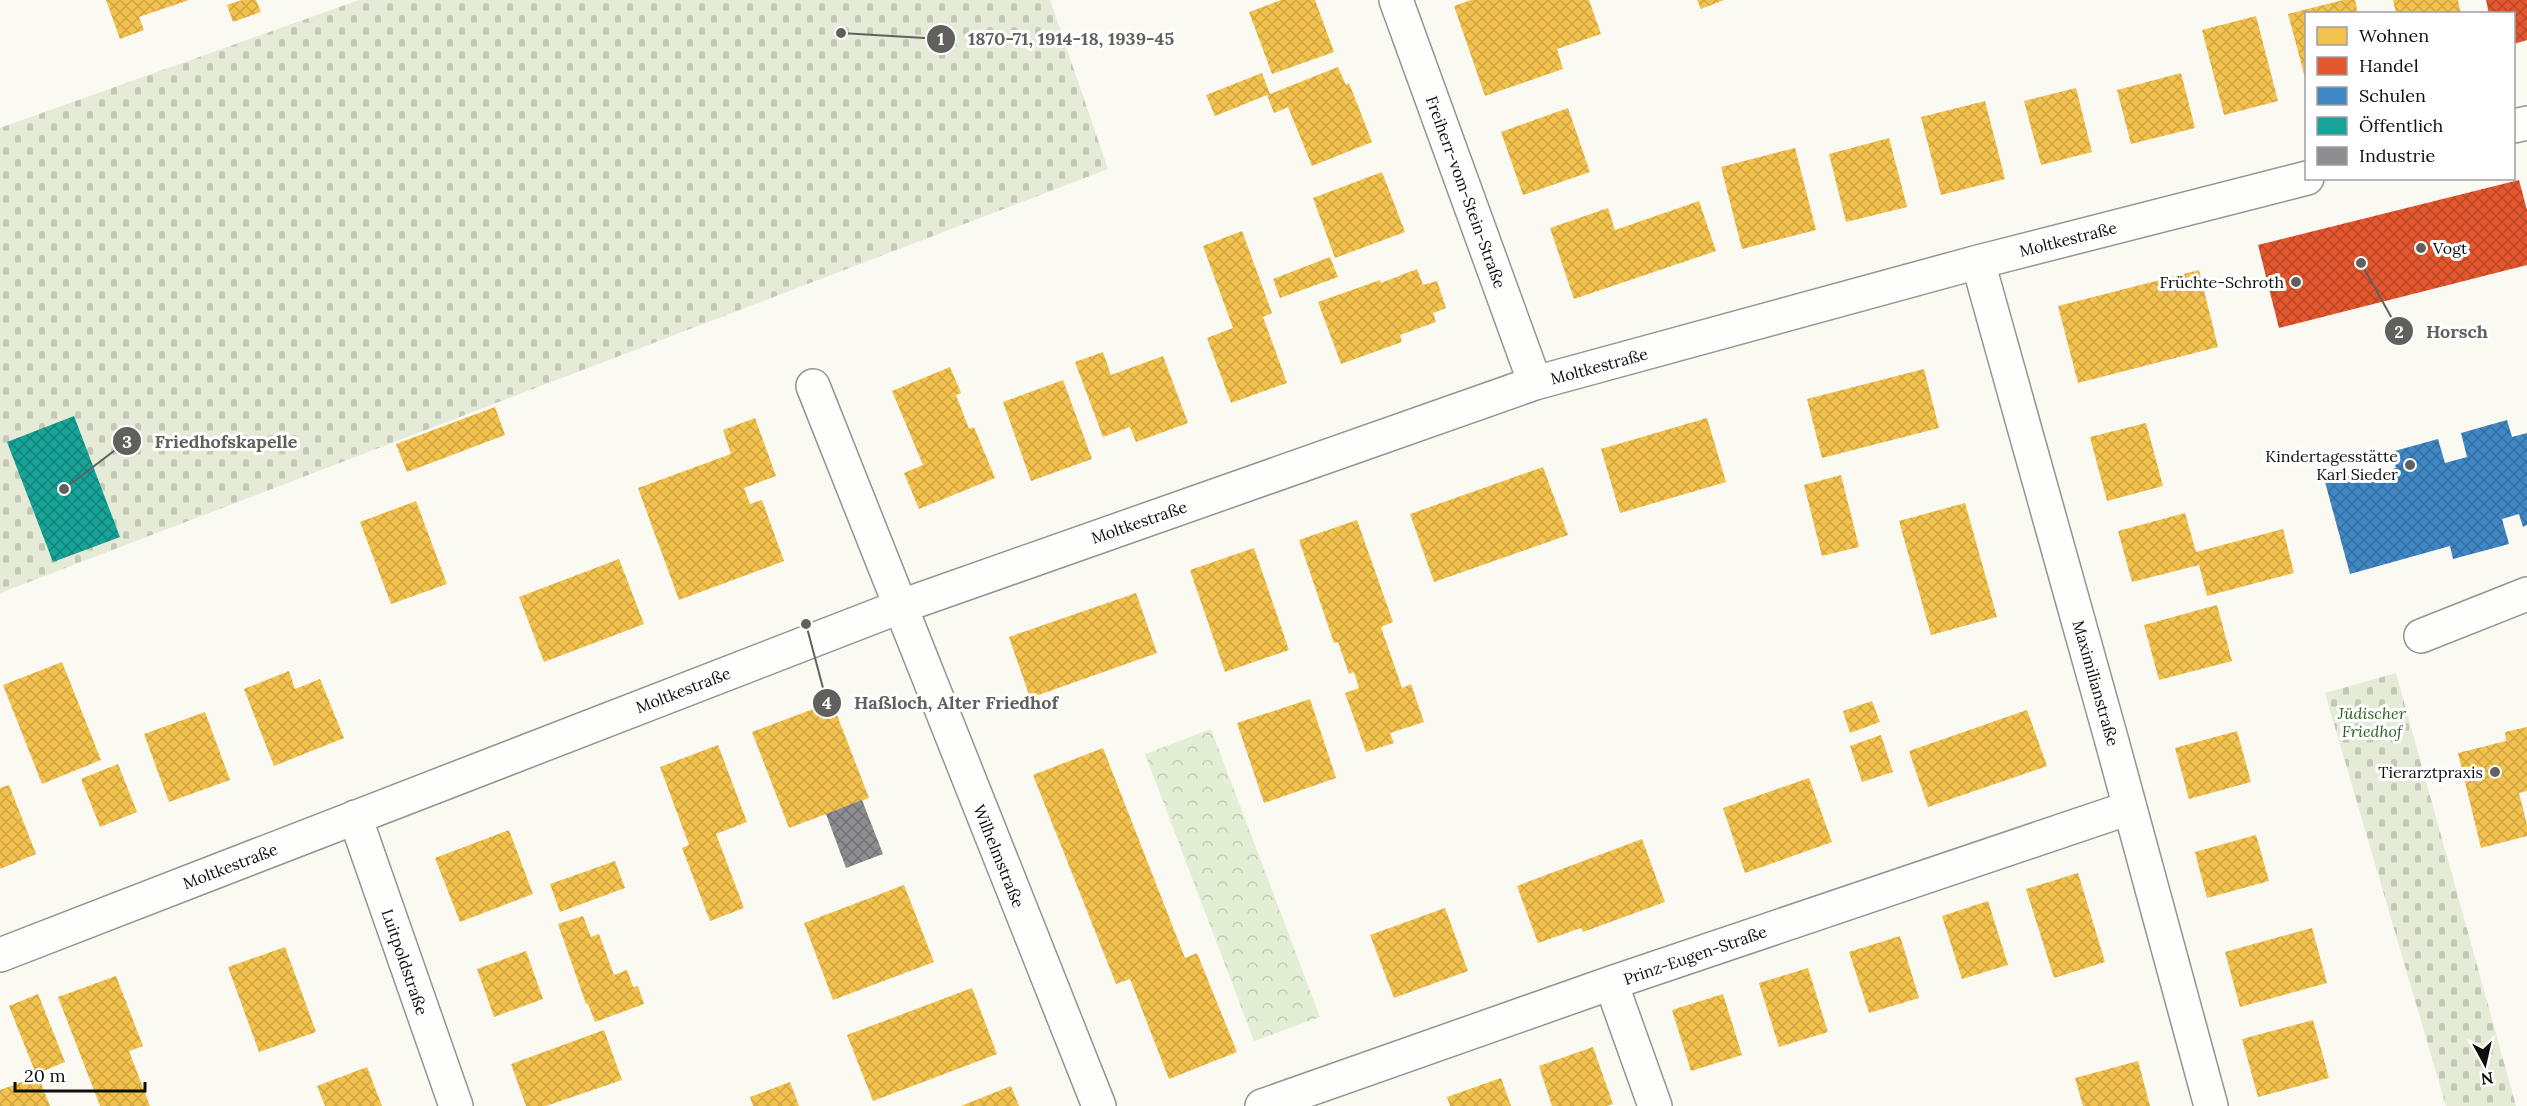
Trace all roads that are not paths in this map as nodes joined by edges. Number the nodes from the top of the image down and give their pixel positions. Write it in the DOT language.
graph roads {
  1 [pos="1396,0"];
  2 [pos="2305,179"];
  3 [pos="1978,262"];
  4 [pos="1535,383"];
  5 [pos="813,386"];
  6 [pos="2527,594"];
  7 [pos="899,607"];
  8 [pos="2421,636"];
  9 [pos="2129,808"];
  10 [pos="355,817"];
  11 [pos="0,956"];
  12 [pos="1611,983"];
  13 [pos="456,1106"];
  14 [pos="1099,1106"];
  15 [pos="1262,1106"];
  16 [pos="1655,1106"];
  17 [pos="2211,1106"];
  1 -- 4 [label="street, Freiherr-vom-Stein-Straße"];
  2 -- 3 [label="street, Moltkestraße"];
  3 -- 4 [label="street, Moltkestraße"];
  3 -- 9 [label="street, Maximilianstraße"];
  4 -- 7 [label="street, Moltkestraße"];
  5 -- 7 [label="street, Wilhelmstraße"];
  6 -- 8 [label="street"];
  7 -- 10 [label="street, Moltkestraße"];
  7 -- 14 [label="street, Wilhelmstraße"];
  9 -- 12 [label="street, Prinz-Eugen-Straße"];
  9 -- 17 [label="street, Maximilianstraße"];
  10 -- 11 [label="street, Moltkestraße"];
  10 -- 13 [label="street, Luitpoldstraße"];
  12 -- 15 [label="street, Prinz-Eugen-Straße"];
  12 -- 16 [label="street"];
}
